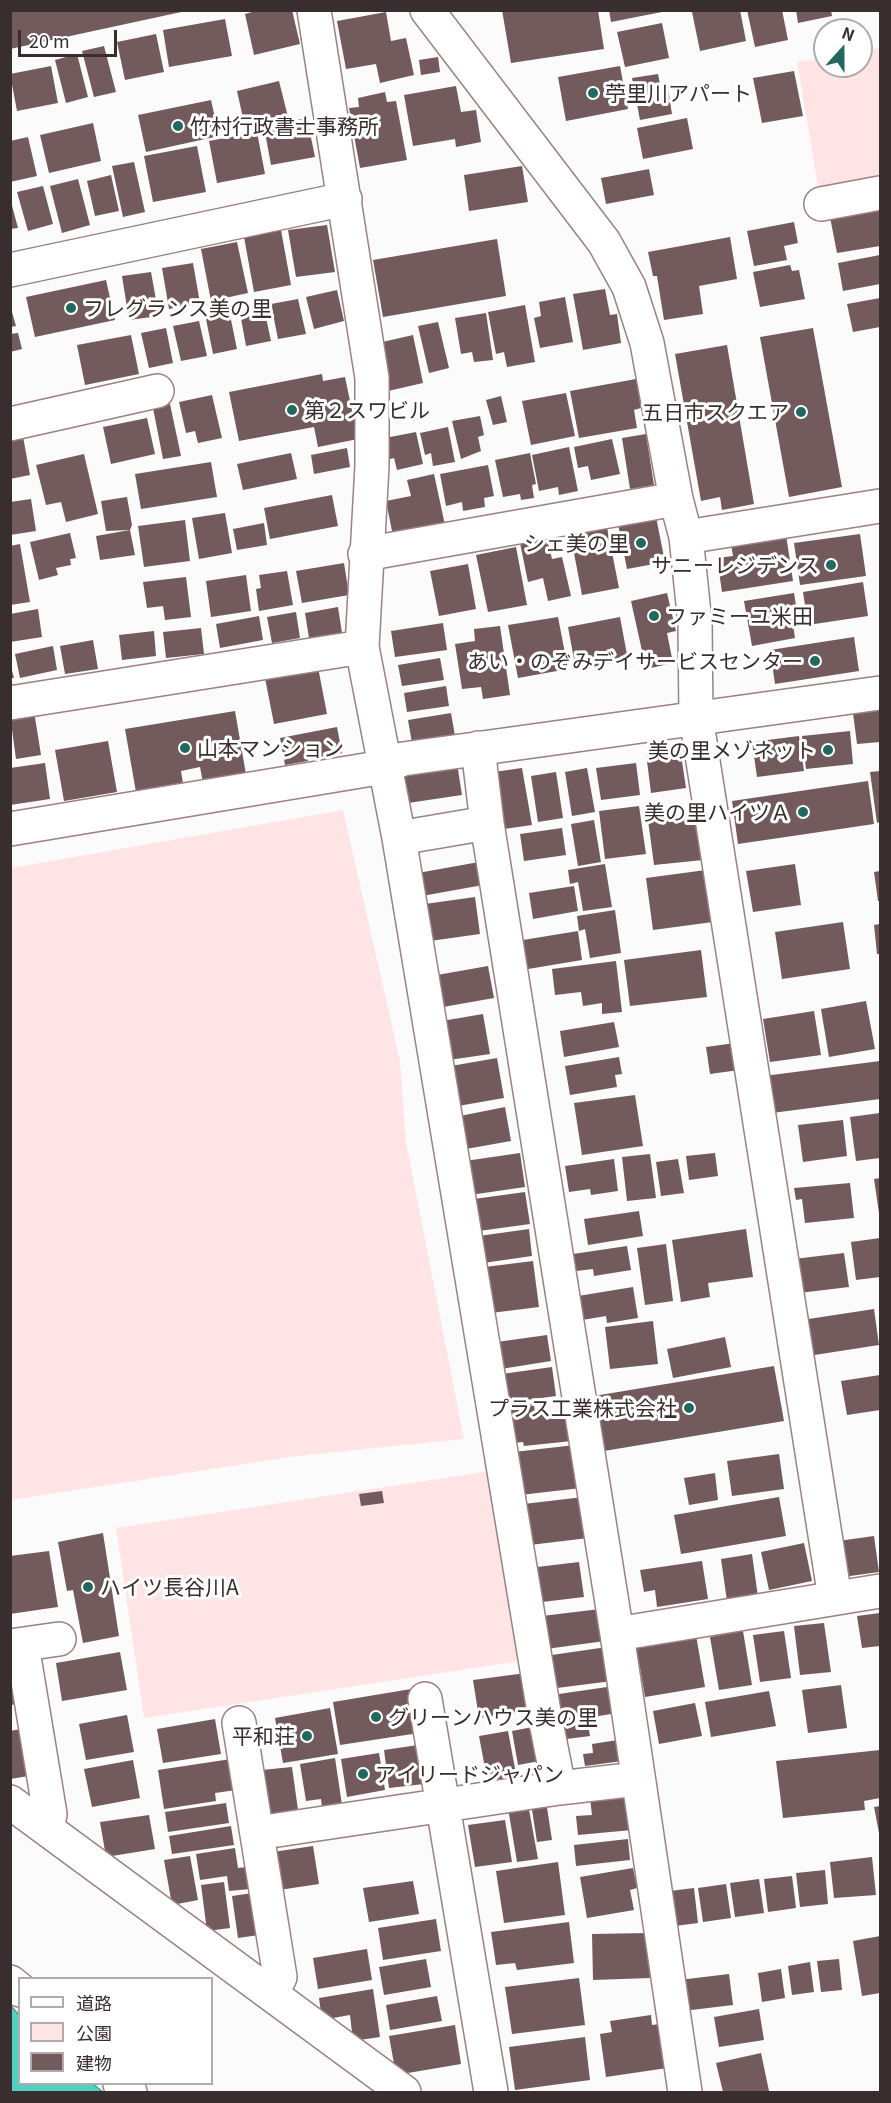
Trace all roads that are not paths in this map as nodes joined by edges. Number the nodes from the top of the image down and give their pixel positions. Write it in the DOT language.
graph roads {
  1 [pos="314,10"];
  2 [pos="427,10"];
  3 [pos="880,193"];
  4 [pos="345,199"];
  5 [pos="821,204"];
  6 [pos="10,270"];
  7 [pos="157,391"];
  8 [pos="10,424"];
  9 [pos="676,499"];
  10 [pos="879,513"];
  11 [pos="686,537"];
  12 [pos="365,554"];
  13 [pos="362,647"];
  14 [pos="880,693"];
  15 [pos="10,703"];
  16 [pos="696,717"];
  17 [pos="478,748"];
  18 [pos="384,767"];
  19 [pos="487,823"];
  20 [pos="10,829"];
  21 [pos="399,838"];
  22 [pos="880,1591"];
  23 [pos="835,1598"];
  24 [pos="617,1634"];
  25 [pos="59,1639"];
  26 [pos="16,1646"];
  27 [pos="425,1699"];
  28 [pos="239,1724"];
  29 [pos="637,1779"];
  30 [pos="559,1788"];
  31 [pos="10,1802"];
  32 [pos="443,1805"];
  33 [pos="47,1829"];
  34 [pos="256,1833"];
  35 [pos="272,1993"];
  36 [pos="404,2092"];
  37 [pos="491,2092"];
  38 [pos="685,2092"];
  1 -- 4 [label="street"];
  2 -- 9 [label="street"];
  3 -- 5 [label="street"];
  4 -- 6 [label="street"];
  4 -- 12 [label="street"];
  7 -- 8 [label="street"];
  9 -- 11 [label="street"];
  9 -- 12 [label="street"];
  10 -- 11 [label="street"];
  11 -- 16 [label="street"];
  12 -- 13 [label="street"];
  13 -- 15 [label="street"];
  13 -- 18 [label="street"];
  14 -- 16 [label="street"];
  16 -- 17 [label="street"];
  16 -- 23 [label="street"];
  17 -- 18 [label="street"];
  17 -- 19 [label="street"];
  18 -- 20 [label="street"];
  18 -- 21 [label="street"];
  19 -- 21 [label="street"];
  19 -- 24 [label="street"];
  21 -- 30 [label="street"];
  22 -- 23 [label="street"];
  23 -- 24 [label="street"];
  24 -- 29 [label="street"];
  25 -- 26 [label="street"];
  26 -- 33 [label="street"];
  27 -- 32 [label="street"];
  28 -- 34 [label="street"];
  29 -- 30 [label="street"];
  29 -- 38 [label="street"];
  30 -- 32 [label="street"];
  31 -- 33 [label="street"];
  32 -- 34 [label="street"];
  32 -- 37 [label="street"];
  33 -- 35 [label="street"];
  34 -- 35 [label="street"];
  35 -- 36 [label="street"];
}
